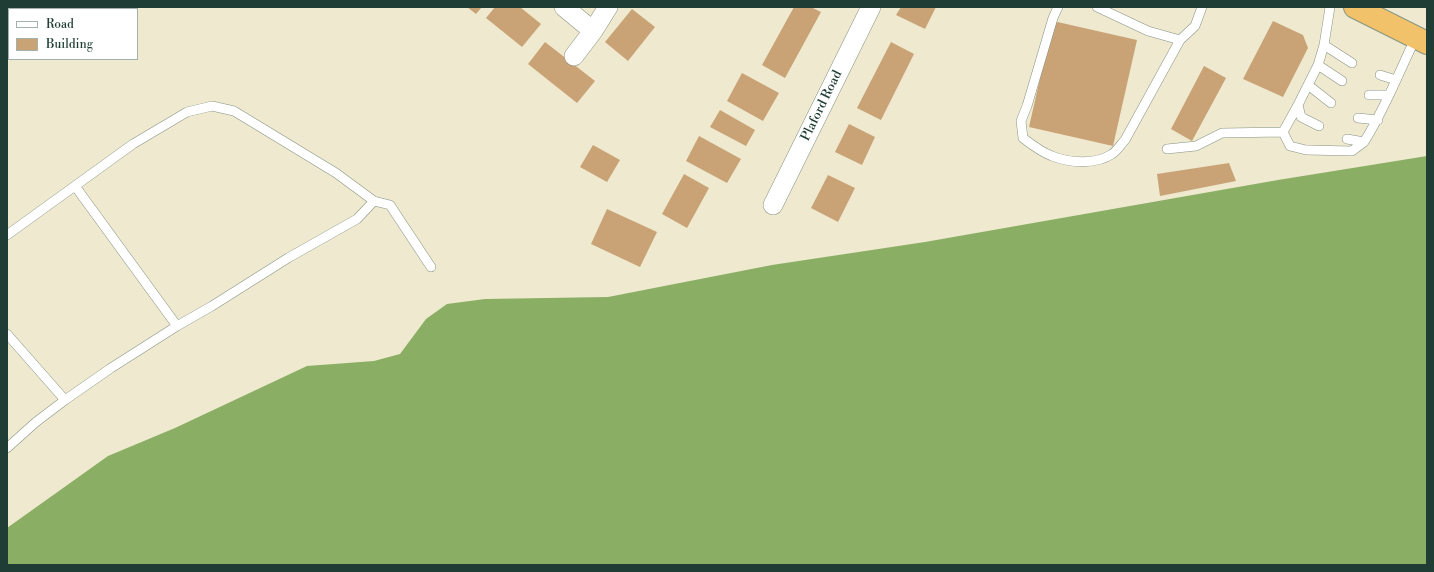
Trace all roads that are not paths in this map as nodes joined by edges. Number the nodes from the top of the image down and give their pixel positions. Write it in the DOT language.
graph roads {
  1 [pos="564,7"];
  2 [pos="608,7"];
  3 [pos="871,7"];
  4 [pos="1058,7"];
  5 [pos="1098,7"];
  6 [pos="1202,7"];
  7 [pos="1330,7"];
  8 [pos="1355,7"];
  9 [pos="593,30"];
  10 [pos="1180,40"];
  11 [pos="1422,40"];
  12 [pos="1324,45"];
  13 [pos="574,56"];
  14 [pos="1352,63"];
  15 [pos="1318,65"];
  16 [pos="1380,75"];
  17 [pos="1396,80"];
  18 [pos="1342,82"];
  19 [pos="1308,84"];
  20 [pos="1369,95"];
  21 [pos="1388,95"];
  22 [pos="1331,103"];
  23 [pos="1298,105"];
  24 [pos="1358,118"];
  25 [pos="1378,120"];
  26 [pos="1320,126"];
  27 [pos="1283,132"];
  28 [pos="1347,139"];
  29 [pos="1364,142"];
  30 [pos="1167,149"];
  31 [pos="75,186"];
  32 [pos="374,202"];
  33 [pos="774,205"];
  34 [pos="7,235"];
  35 [pos="432,267"];
  36 [pos="177,326"];
  37 [pos="7,334"];
  38 [pos="65,400"];
  39 [pos="7,448"];
  1 -- 9 [label="street"];
  2 -- 9 [label="street"];
  3 -- 33 [label="street, Plaford Road"];
  4 -- 10 [label="lane"];
  5 -- 10 [label="lane"];
  6 -- 10 [label="lane"];
  7 -- 12 [label="lane"];
  8 -- 11 [label="highway"];
  9 -- 13 [label="street"];
  11 -- 17 [label="lane"];
  12 -- 14 [label="lane"];
  12 -- 15 [label="lane"];
  15 -- 18 [label="lane"];
  15 -- 19 [label="lane"];
  16 -- 17 [label="lane"];
  17 -- 21 [label="lane"];
  19 -- 22 [label="lane"];
  19 -- 23 [label="lane"];
  20 -- 21 [label="lane"];
  21 -- 25 [label="lane"];
  23 -- 26 [label="lane"];
  23 -- 27 [label="lane"];
  24 -- 25 [label="lane"];
  25 -- 29 [label="lane"];
  27 -- 29 [label="lane"];
  27 -- 30 [label="lane"];
  28 -- 29 [label="lane"];
  31 -- 32 [label="lane"];
  31 -- 34 [label="lane"];
  31 -- 36 [label="lane"];
  32 -- 35 [label="lane"];
  32 -- 36 [label="lane"];
  36 -- 38 [label="lane"];
  37 -- 38 [label="lane"];
  38 -- 39 [label="lane"];
}
